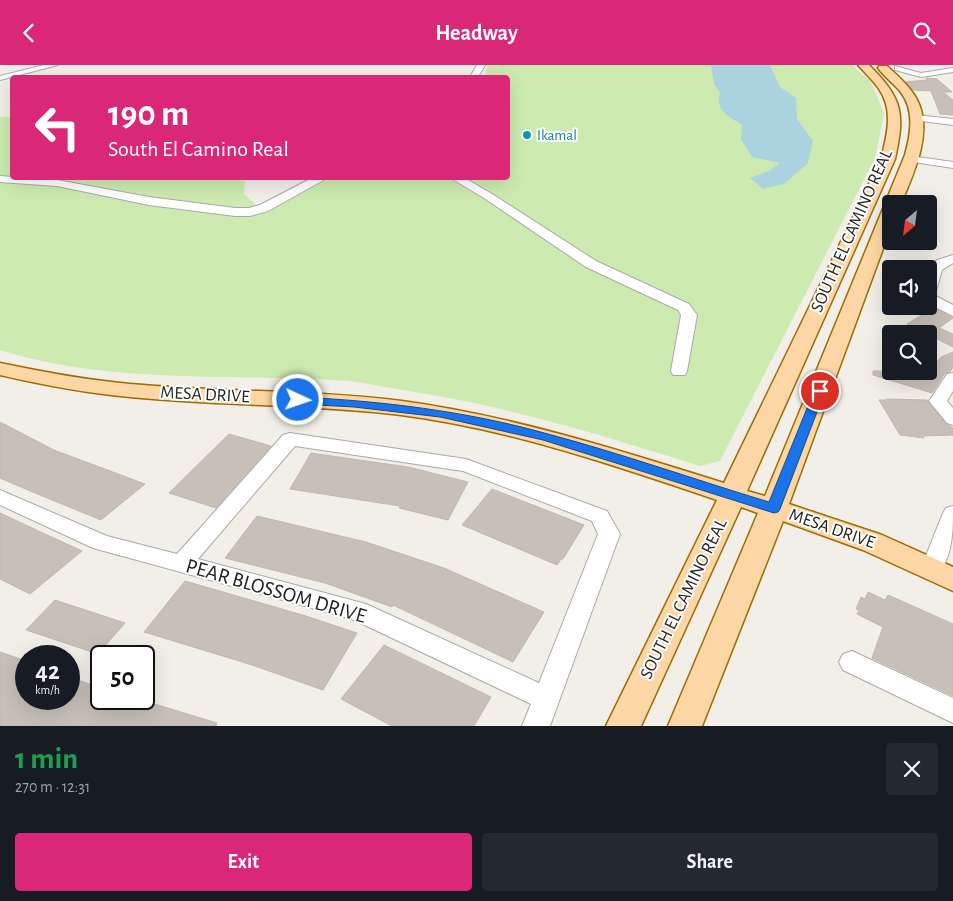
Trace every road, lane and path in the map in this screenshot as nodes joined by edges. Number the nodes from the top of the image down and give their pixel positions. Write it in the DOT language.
graph roads {
  1 [pos="54,65"];
  2 [pos="863,65"];
  3 [pos="880,65"];
  4 [pos="898,68"];
  5 [pos="953,70"];
  6 [pos="12,75"];
  7 [pos="905,114"];
  8 [pos="953,122"];
  9 [pos="911,159"];
  10 [pos="953,165"];
  11 [pos="14,180"];
  12 [pos="318,180"];
  13 [pos="459,180"];
  14 [pos="897,195"];
  15 [pos="882,230"];
  16 [pos="953,259"];
  17 [pos="937,265"];
  18 [pos="937,302"];
  19 [pos="953,311"];
  20 [pos="0,369"];
  21 [pos="679,371"];
  22 [pos="953,378"];
  23 [pos="953,419"];
  24 [pos="733,495"];
  25 [pos="0,497"];
  26 [pos="774,509"];
  27 [pos="953,513"];
  28 [pos="182,563"];
  29 [pos="942,574"];
  30 [pos="852,662"];
  31 [pos="547,699"];
  32 [pos="953,711"];
  33 [pos="536,726"];
  34 [pos="623,726"];
  35 [pos="685,726"];
  1 -- 6 [label="street"];
  2 -- 7 [label="main road"];
  3 -- 7 [label="main road, SOUTH EL CAMINO REAL"];
  4 -- 5 [label="street"];
  7 -- 8 [label="street"];
  7 -- 9 [label="main road, SOUTH EL CAMINO REAL"];
  7 -- 24 [label="main road, SOUTH EL CAMINO REAL"];
  9 -- 10 [label="street"];
  9 -- 14 [label="main road, SOUTH EL CAMINO REAL"];
  11 -- 12 [label="street"];
  13 -- 21 [label="street"];
  15 -- 26 [label="main road, SOUTH EL CAMINO REAL"];
  16 -- 17 [label="street"];
  18 -- 19 [label="street"];
  20 -- 24 [label="main road, MESA DRIVE"];
  22 -- 23 [label="street"];
  24 -- 26 [label="main road, MESA DRIVE"];
  24 -- 34 [label="main road, SOUTH EL CAMINO REAL"];
  25 -- 28 [label="street, PEAR BLOSSOM DRIVE"];
  26 -- 29 [label="main road, MESA DRIVE"];
  26 -- 35 [label="main road, SOUTH EL CAMINO REAL"];
  27 -- 29 [label="street"];
  28 -- 31 [label="street, PEAR BLOSSOM DRIVE"];
  28 -- 31 [label="street"];
  30 -- 32 [label="street"];
  31 -- 33 [label="street"];
}
